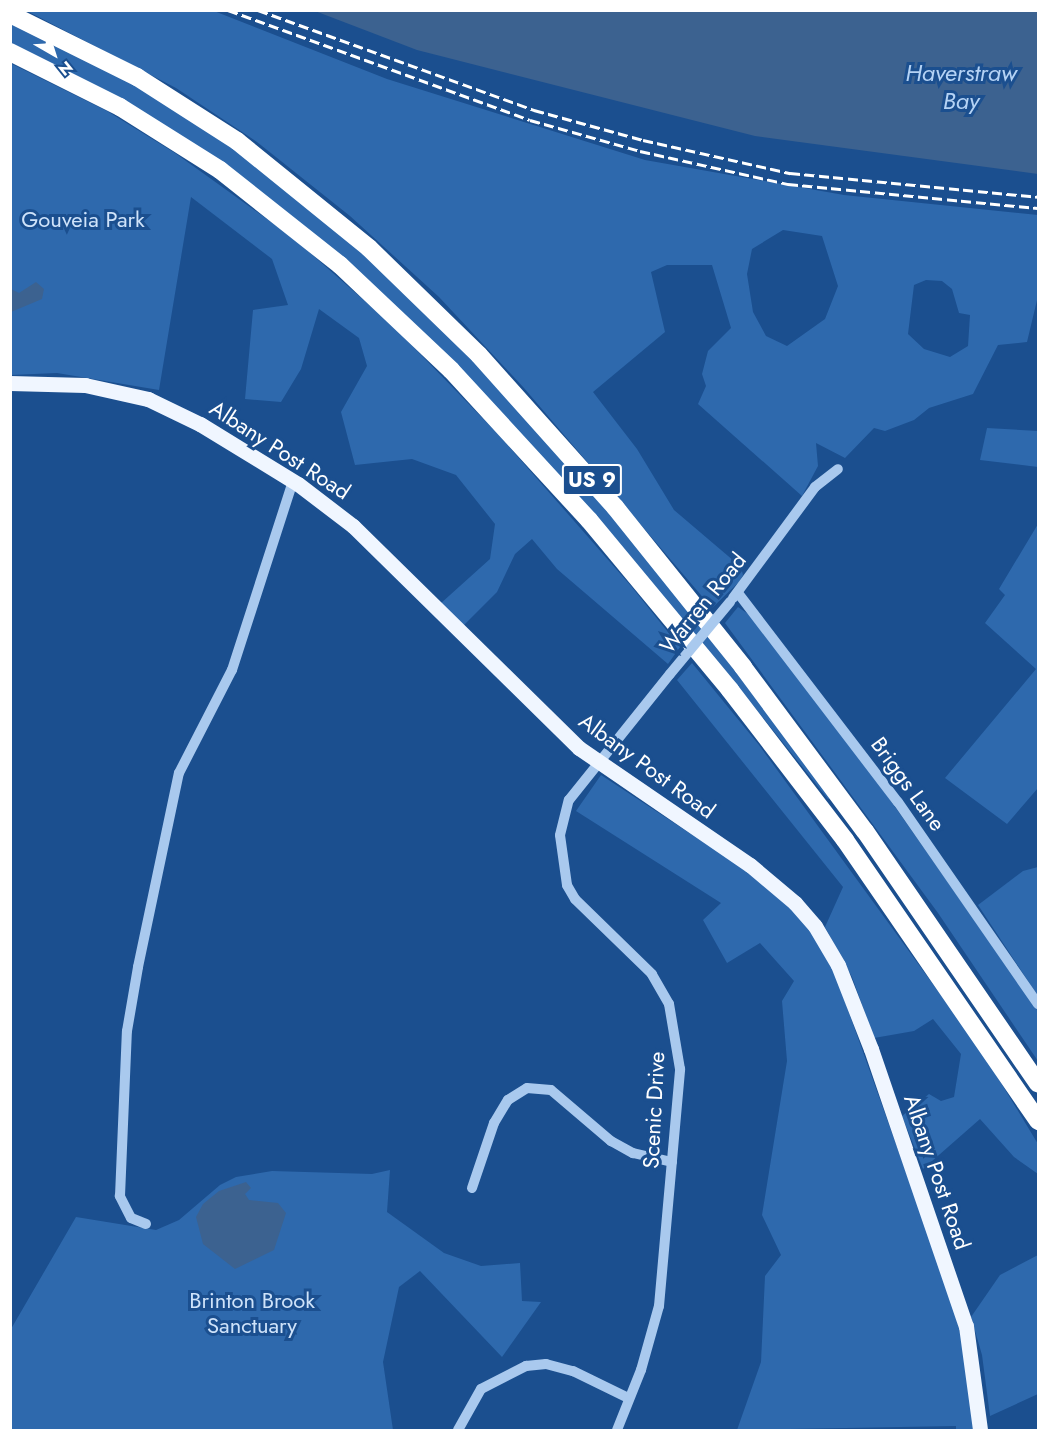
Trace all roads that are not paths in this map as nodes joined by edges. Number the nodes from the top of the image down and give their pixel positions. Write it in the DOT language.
graph roads {
  1 [pos="10,14"];
  2 [pos="10,52"];
  3 [pos="10,383"];
  4 [pos="838,469"];
  5 [pos="293,481"];
  6 [pos="738,593"];
  7 [pos="596,762"];
  8 [pos="1038,1004"];
  9 [pos="1038,1084"];
  10 [pos="1038,1121"];
  11 [pos="672,1162"];
  12 [pos="472,1188"];
  13 [pos="146,1224"];
  14 [pos="628,1398"];
  15 [pos="458,1431"];
  16 [pos="618,1431"];
  17 [pos="980,1431"];
  1 -- 9 [label="highway, US 9"];
  2 -- 10 [label="highway, US 9"];
  3 -- 5 [label="main road, Albany Post Road"];
  4 -- 6 [label="street, Warren Road"];
  5 -- 7 [label="main road, Albany Post Road"];
  5 -- 13 [label="street"];
  6 -- 7 [label="street, Warren Road, bridge"];
  6 -- 8 [label="street, Briggs Lane"];
  7 -- 11 [label="street, Scenic Drive"];
  7 -- 17 [label="main road, Albany Post Road"];
  11 -- 12 [label="street"];
  11 -- 14 [label="street, Scenic Drive"];
  14 -- 15 [label="street"];
  14 -- 16 [label="street, Scenic Drive"];
}
